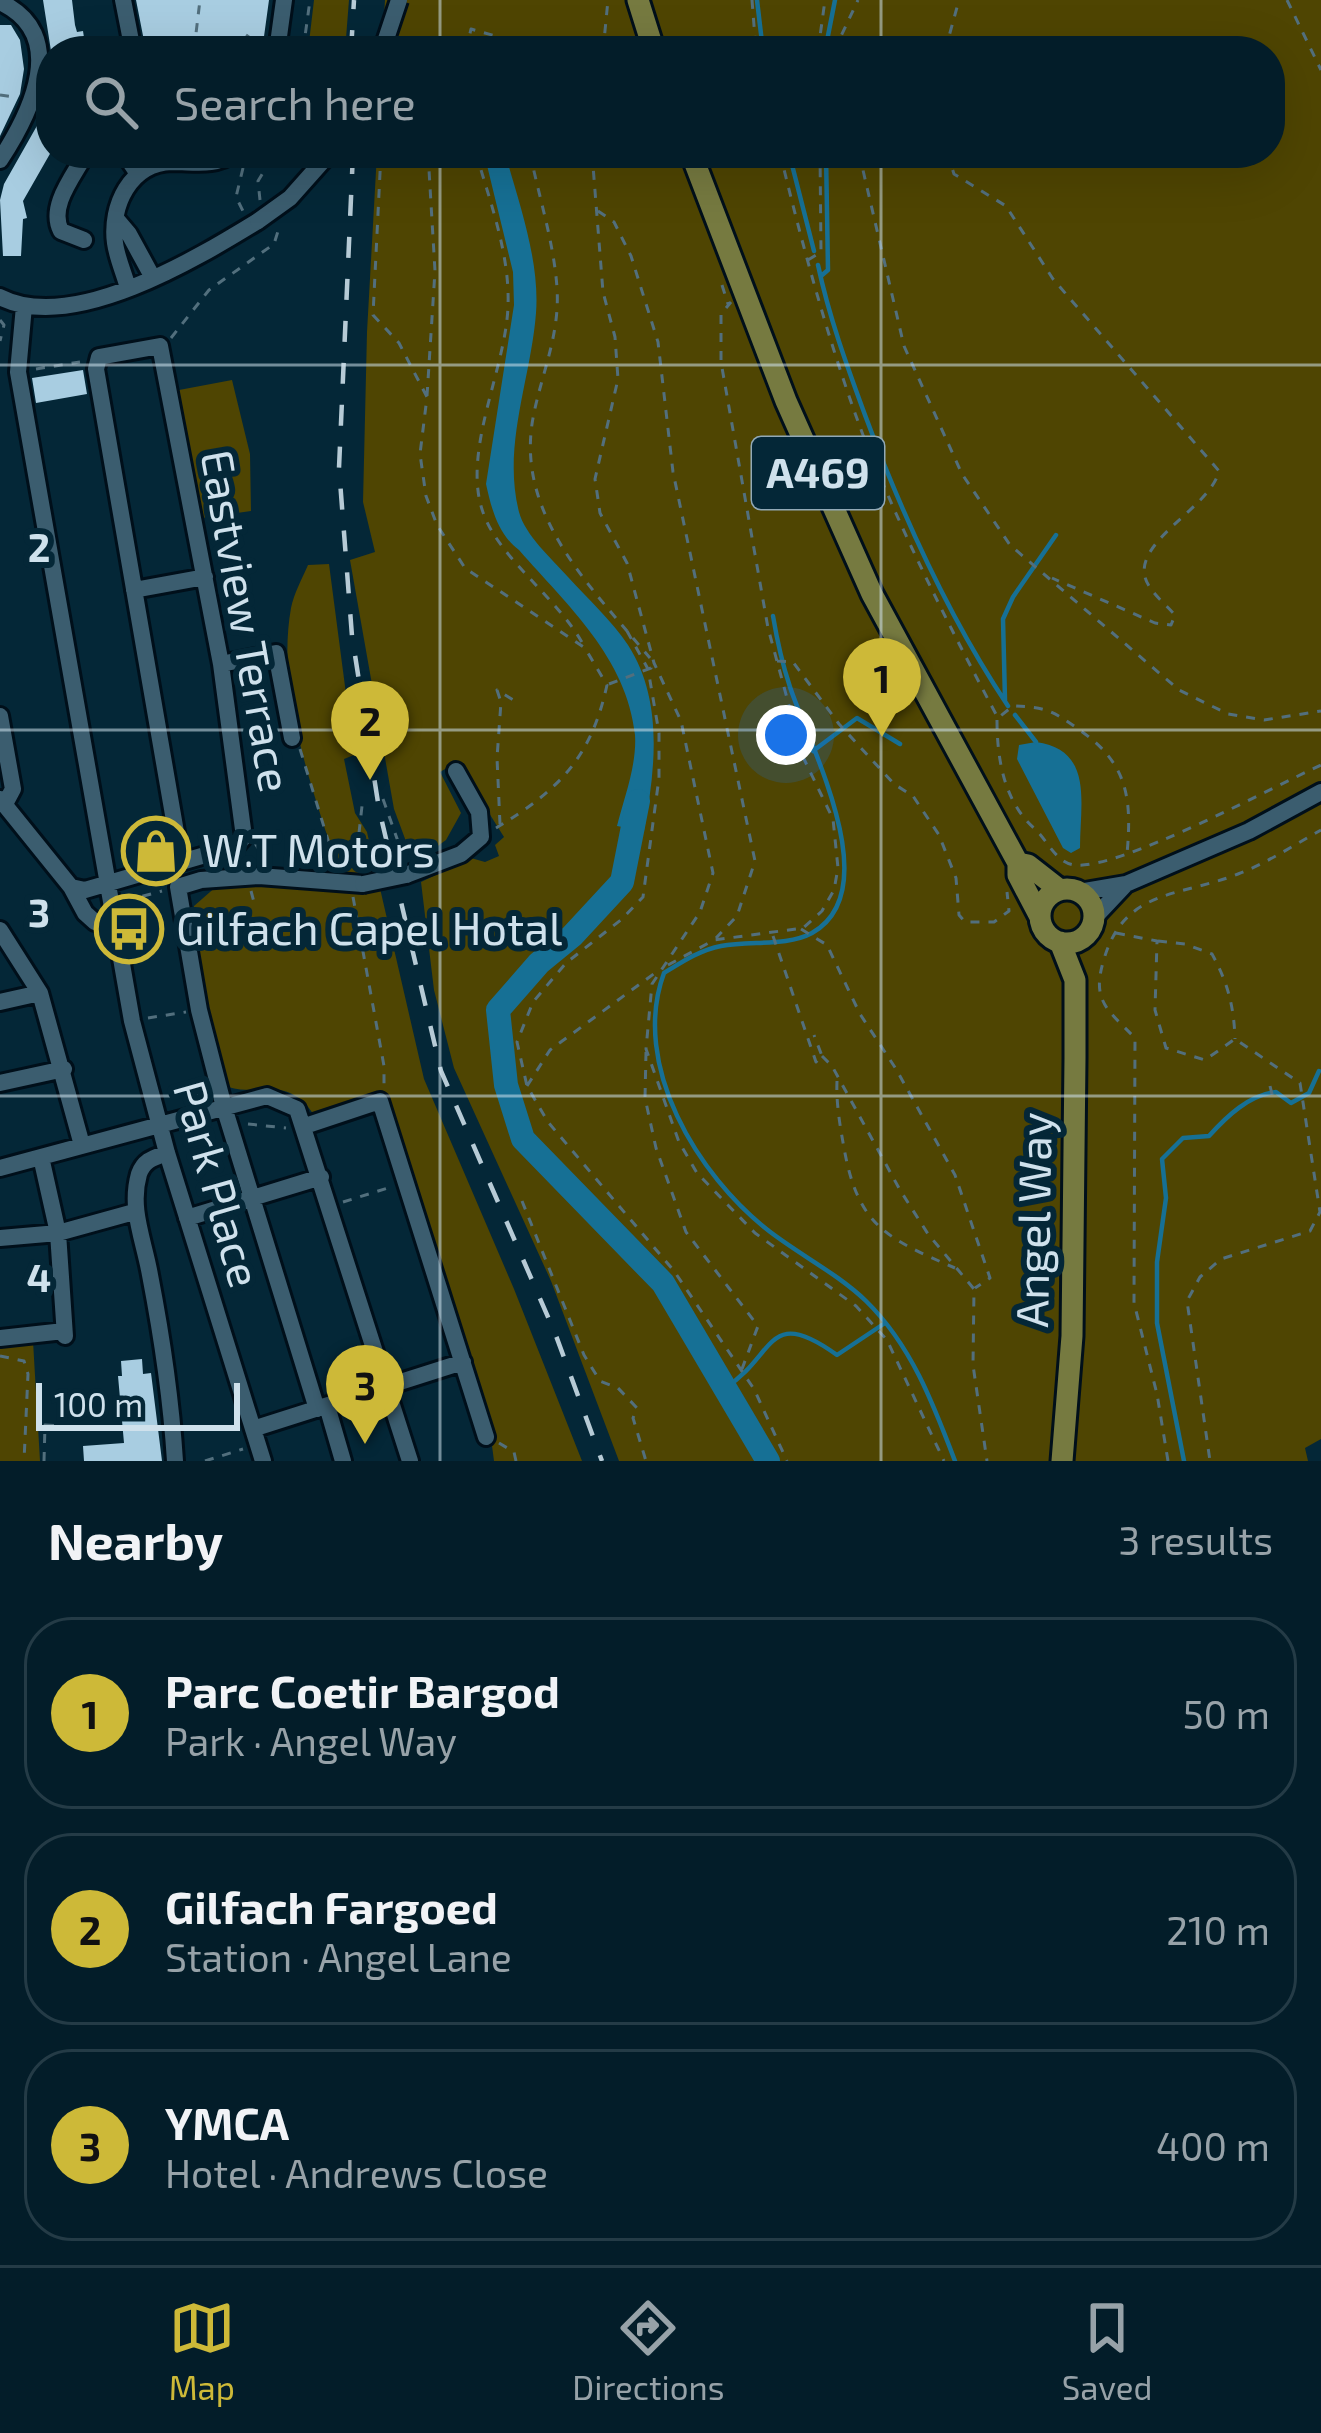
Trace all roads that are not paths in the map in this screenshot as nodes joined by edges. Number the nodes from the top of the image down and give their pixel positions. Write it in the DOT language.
graph roads {
  1 [pos="123,0"];
  2 [pos="284,0"];
  3 [pos="399,0"];
  4 [pos="638,0"];
  5 [pos="0,2"];
  6 [pos="22,6"];
  7 [pos="131,36"];
  8 [pos="274,36"];
  9 [pos="387,36"];
  10 [pos="649,36"];
  11 [pos="36,71"];
  12 [pos="36,89"];
  13 [pos="0,160"];
  14 [pos="78,168"];
  15 [pos="134,168"];
  16 [pos="149,168"];
  17 [pos="317,168"];
  18 [pos="697,168"];
  19 [pos="138,174"];
  20 [pos="118,221"];
  21 [pos="84,240"];
  22 [pos="153,278"];
  23 [pos="128,288"];
  24 [pos="0,297"];
  25 [pos="24,306"];
  26 [pos="205,577"];
  27 [pos="134,590"];
  28 [pos="221,664"];
  29 [pos="0,716"];
  30 [pos="292,738"];
  31 [pos="456,771"];
  32 [pos="1321,792"];
  33 [pos="2,802"];
  34 [pos="181,861"];
  35 [pos="1018,862"];
  36 [pos="107,881"];
  37 [pos="1126,884"];
  38 [pos="71,887"];
  39 [pos="1069,891"];
  40 [pos="1040,917"];
  41 [pos="114,925"];
  42 [pos="1091,926"];
  43 [pos="0,930"];
  44 [pos="1060,942"];
  45 [pos="1075,980"];
  46 [pos="40,993"];
  47 [pos="0,1002"];
  48 [pos="64,1069"];
  49 [pos="0,1083"];
  50 [pos="226,1114"];
  51 [pos="160,1124"];
  52 [pos="305,1128"];
  53 [pos="82,1145"];
  54 [pos="167,1153"];
  55 [pos="41,1157"];
  56 [pos="0,1168"];
  57 [pos="321,1178"];
  58 [pos="251,1198"];
  59 [pos="134,1212"];
  60 [pos="187,1218"];
  61 [pos="58,1233"];
  62 [pos="0,1238"];
  63 [pos="0,1338"];
  64 [pos="463,1362"];
  65 [pos="385,1386"];
  66 [pos="322,1408"];
  67 [pos="486,1437"];
  68 [pos="258,1445"];
  69 [pos="175,1461"];
  70 [pos="344,1461"];
  71 [pos="410,1461"];
  72 [pos="1062,1461"];
  1 -- 7 [label="street"];
  2 -- 8 [label="street"];
  3 -- 9 [label="street, bridge"];
  4 -- 10 [label="main road"];
  5 -- 6 [label="street"];
  6 -- 11 [label="street"];
  12 -- 13 [label="street"];
  14 -- 21 [label="street"];
  15 -- 19 [label="street"];
  16 -- 19 [label="street"];
  17 -- 22 [label="street, bridge"];
  18 -- 35 [label="main road, A469"];
  19 -- 20 [label="street"];
  20 -- 22 [label="street"];
  20 -- 23 [label="street"];
  22 -- 23 [label="street"];
  23 -- 25 [label="street"];
  24 -- 25 [label="street"];
  25 -- 36 [label="street, Park Place"];
  26 -- 27 [label="street"];
  26 -- 27 [label="street, Eastview Terrace"];
  26 -- 28 [label="street, Eastview Terrace"];
  27 -- 34 [label="street"];
  28 -- 30 [label="street"];
  28 -- 34 [label="street, Eastview Terrace"];
  29 -- 33 [label="street"];
  31 -- 50 [label="street, bridge"];
  32 -- 37 [label="street"];
  33 -- 38 [label="street"];
  34 -- 36 [label="street, Eastview Terrace"];
  35 -- 39 [label="main road, A469"];
  35 -- 40 [label="main road, A469"];
  36 -- 38 [label="street, Eastview Terrace"];
  36 -- 41 [label="street, Park Place"];
  37 -- 39 [label="street"];
  37 -- 42 [label="street"];
  38 -- 41 [label="street"];
  39 -- 40 [label="main road"];
  39 -- 42 [label="main road, A469"];
  40 -- 44 [label="main road, A469"];
  41 -- 51 [label="street, Park Place"];
  42 -- 44 [label="main road"];
  42 -- 45 [label="main road, Angel Way / A469"];
  43 -- 46 [label="street"];
  44 -- 45 [label="main road, Angel Way / A469"];
  45 -- 72 [label="main road, Angel Way / A469"];
  46 -- 47 [label="street"];
  46 -- 48 [label="street"];
  48 -- 49 [label="street"];
  48 -- 53 [label="street"];
  50 -- 51 [label="street"];
  50 -- 52 [label="street"];
  50 -- 58 [label="street"];
  51 -- 53 [label="street"];
  51 -- 54 [label="street, Park Place"];
  52 -- 57 [label="street"];
  52 -- 64 [label="street"];
  53 -- 55 [label="street"];
  54 -- 59 [label="street"];
  54 -- 60 [label="street, Park Place"];
  55 -- 56 [label="street"];
  55 -- 61 [label="street"];
  57 -- 58 [label="street"];
  57 -- 65 [label="street"];
  58 -- 60 [label="street"];
  58 -- 66 [label="street"];
  59 -- 61 [label="street"];
  59 -- 69 [label="street"];
  60 -- 68 [label="street, Park Place"];
  61 -- 62 [label="street"];
  61 -- 63 [label="street"];
  64 -- 65 [label="street"];
  64 -- 67 [label="street"];
  65 -- 66 [label="street"];
  65 -- 71 [label="street"];
  66 -- 68 [label="street"];
  66 -- 70 [label="street"];
}
